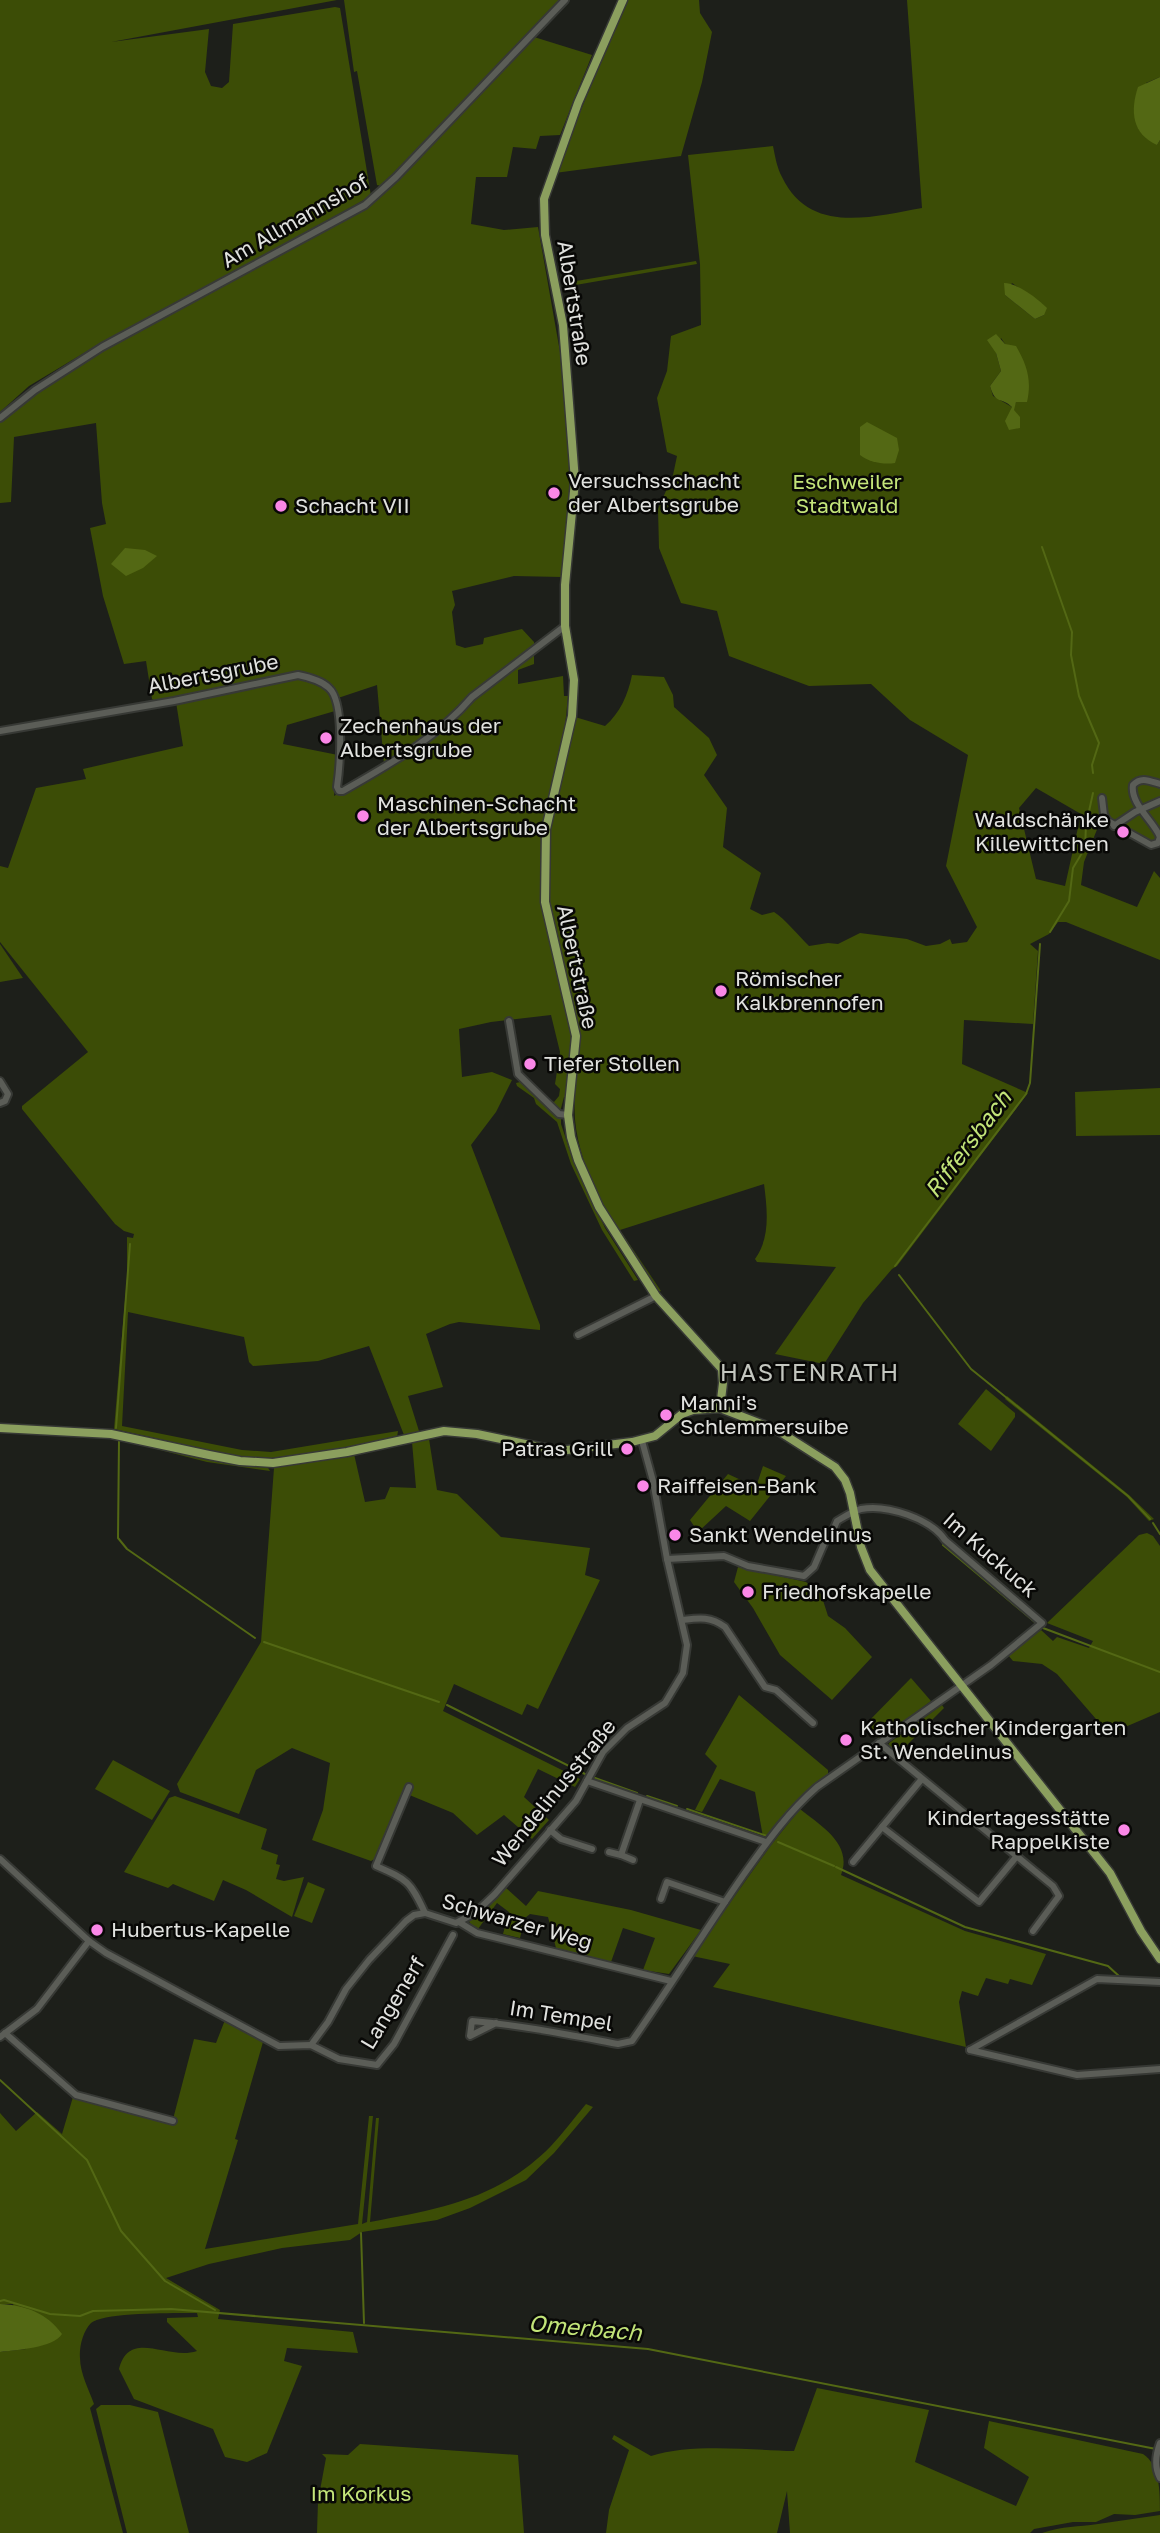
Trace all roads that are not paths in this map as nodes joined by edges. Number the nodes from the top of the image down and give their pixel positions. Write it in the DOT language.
graph roads {
  1 [pos="565,0"];
  2 [pos="623,0"];
  3 [pos="0,418"];
  4 [pos="565,626"];
  5 [pos="0,731"];
  6 [pos="1160,784"];
  7 [pos="1102,799"];
  8 [pos="1160,801"];
  9 [pos="1142,809"];
  10 [pos="1114,826"];
  11 [pos="509,1021"];
  12 [pos="0,1081"];
  13 [pos="0,1103"];
  14 [pos="568,1115"];
  15 [pos="656,1296"];
  16 [pos="578,1335"];
  17 [pos="720,1408"];
  18 [pos="0,1428"];
  19 [pos="642,1441"];
  20 [pos="854,1512"];
  21 [pos="667,1559"];
  22 [pos="682,1620"];
  23 [pos="961,1686"];
  24 [pos="813,1723"];
  25 [pos="879,1743"];
  26 [pos="921,1780"];
  27 [pos="587,1781"];
  28 [pos="409,1787"];
  29 [pos="640,1800"];
  30 [pos="882,1827"];
  31 [pos="550,1830"];
  32 [pos="766,1842"];
  33 [pos="593,1849"];
  34 [pos="609,1852"];
  35 [pos="621,1855"];
  36 [pos="1017,1856"];
  37 [pos="0,1859"];
  38 [pos="633,1860"];
  39 [pos="853,1861"];
  40 [pos="661,1899"];
  41 [pos="725,1902"];
  42 [pos="425,1913"];
  43 [pos="458,1922"];
  44 [pos="1033,1931"];
  45 [pos="453,1934"];
  46 [pos="89,1941"];
  47 [pos="1160,1959"];
  48 [pos="671,1980"];
  49 [pos="1160,1982"];
  50 [pos="496,2023"];
  51 [pos="3,2035"];
  52 [pos="311,2045"];
  53 [pos="1160,2069"];
  54 [pos="173,2121"];
  55 [pos="1159,2447"];
  56 [pos="1160,2477"];
  1 -- 3 [label="street, Am Allmannshof"];
  2 -- 4 [label="main road, Albertstraße"];
  4 -- 5 [label="street, Albertsgrube"];
  4 -- 14 [label="main road, Albertstraße"];
  6 -- 9 [label="street"];
  7 -- 10 [label="street"];
  8 -- 9 [label="street"];
  9 -- 10 [label="street"];
  9 -- 10 [label="street"];
  11 -- 14 [label="street"];
  12 -- 13 [label="street"];
  14 -- 15 [label="main road, Albertstraße"];
  15 -- 16 [label="street"];
  15 -- 17 [label="main road, Albertstraße"];
  17 -- 19 [label="main road"];
  17 -- 20 [label="main road"];
  18 -- 19 [label="main road"];
  19 -- 21 [label="street, Wendelinusstraße"];
  20 -- 21 [label="street"];
  20 -- 23 [label="main road"];
  20 -- 23 [label="street, Im Kuckuck"];
  21 -- 22 [label="street, Wendelinusstraße"];
  22 -- 24 [label="street"];
  22 -- 27 [label="street, Wendelinusstraße"];
  23 -- 25 [label="street"];
  23 -- 47 [label="main road"];
  25 -- 26 [label="street"];
  25 -- 32 [label="street"];
  26 -- 30 [label="street"];
  26 -- 36 [label="street"];
  27 -- 29 [label="street"];
  27 -- 31 [label="street, Wendelinusstraße"];
  28 -- 42 [label="street, Schwarzer Weg"];
  29 -- 32 [label="street"];
  29 -- 35 [label="street"];
  30 -- 36 [label="street"];
  30 -- 39 [label="street"];
  31 -- 33 [label="street"];
  31 -- 43 [label="street, Wendelinusstraße"];
  32 -- 41 [label="street"];
  34 -- 35 [label="street"];
  35 -- 38 [label="street"];
  36 -- 44 [label="street"];
  37 -- 46 [label="street"];
  40 -- 41 [label="street"];
  41 -- 48 [label="street"];
  42 -- 43 [label="street, Schwarzer Weg"];
  42 -- 52 [label="street"];
  43 -- 48 [label="street, Schwarzer Weg"];
  45 -- 52 [label="street, Langenerf"];
  46 -- 51 [label="street"];
  46 -- 52 [label="street"];
  48 -- 50 [label="street, Im Tempel"];
  49 -- 53 [label="street"];
  51 -- 54 [label="street"];
  55 -- 56 [label="street"];
}
